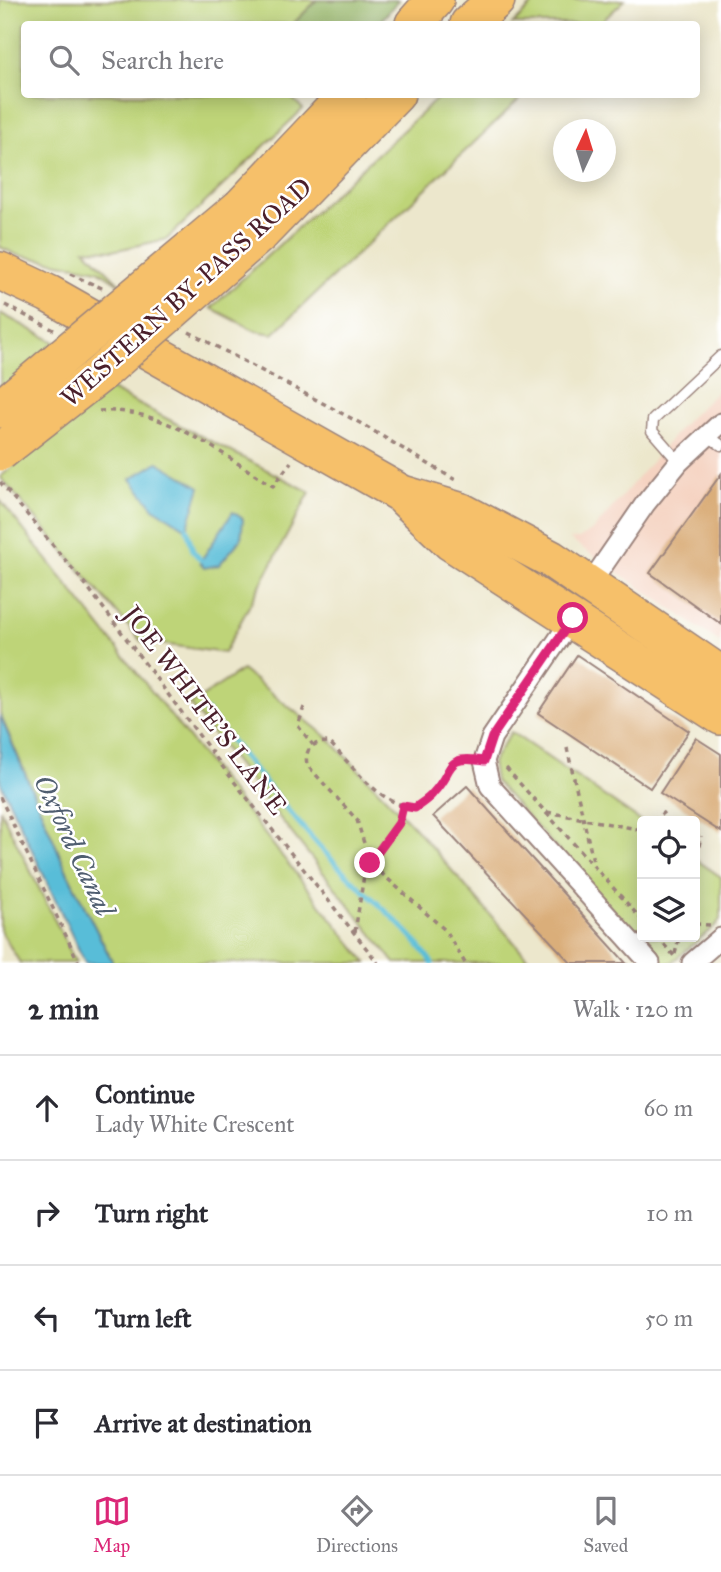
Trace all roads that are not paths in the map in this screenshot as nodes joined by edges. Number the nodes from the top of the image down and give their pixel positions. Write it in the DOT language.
graph roads {
  1 [pos="425,0"];
  2 [pos="435,0"];
  3 [pos="477,0"];
  4 [pos="496,0"];
  5 [pos="414,21"];
  6 [pos="415,21"];
  7 [pos="460,21"];
  8 [pos="472,21"];
  9 [pos="345,98"];
  10 [pos="391,98"];
  11 [pos="251,220"];
  12 [pos="0,271"];
  13 [pos="721,356"];
  14 [pos="0,409"];
  15 [pos="717,435"];
  16 [pos="679,462"];
  17 [pos="0,475"];
  18 [pos="402,494"];
  19 [pos="590,584"];
  20 [pos="573,618"];
  21 [pos="721,675"];
  22 [pos="721,716"];
  23 [pos="721,938"];
  24 [pos="683,960"];
  25 [pos="650,963"];
  1 -- 5 [label="highway"];
  2 -- 6 [label="highway"];
  3 -- 7 [label="highway"];
  4 -- 8 [label="highway"];
  9 -- 11 [label="highway, WESTERN BY-PASS ROAD"];
  10 -- 11 [label="highway, WESTERN BY-PASS ROAD"];
  11 -- 14 [label="highway, WESTERN BY-PASS ROAD, bridge"];
  11 -- 17 [label="highway, WESTERN BY-PASS ROAD, bridge"];
  12 -- 18 [label="highway"];
  13 -- 16 [label="lane"];
  15 -- 16 [label="street"];
  16 -- 19 [label="street"];
  18 -- 19 [label="highway"];
  18 -- 20 [label="highway"];
  19 -- 21 [label="highway"];
  20 -- 22 [label="highway"];
  20 -- 25 [label="street"];
  23 -- 24 [label="street"];
}
